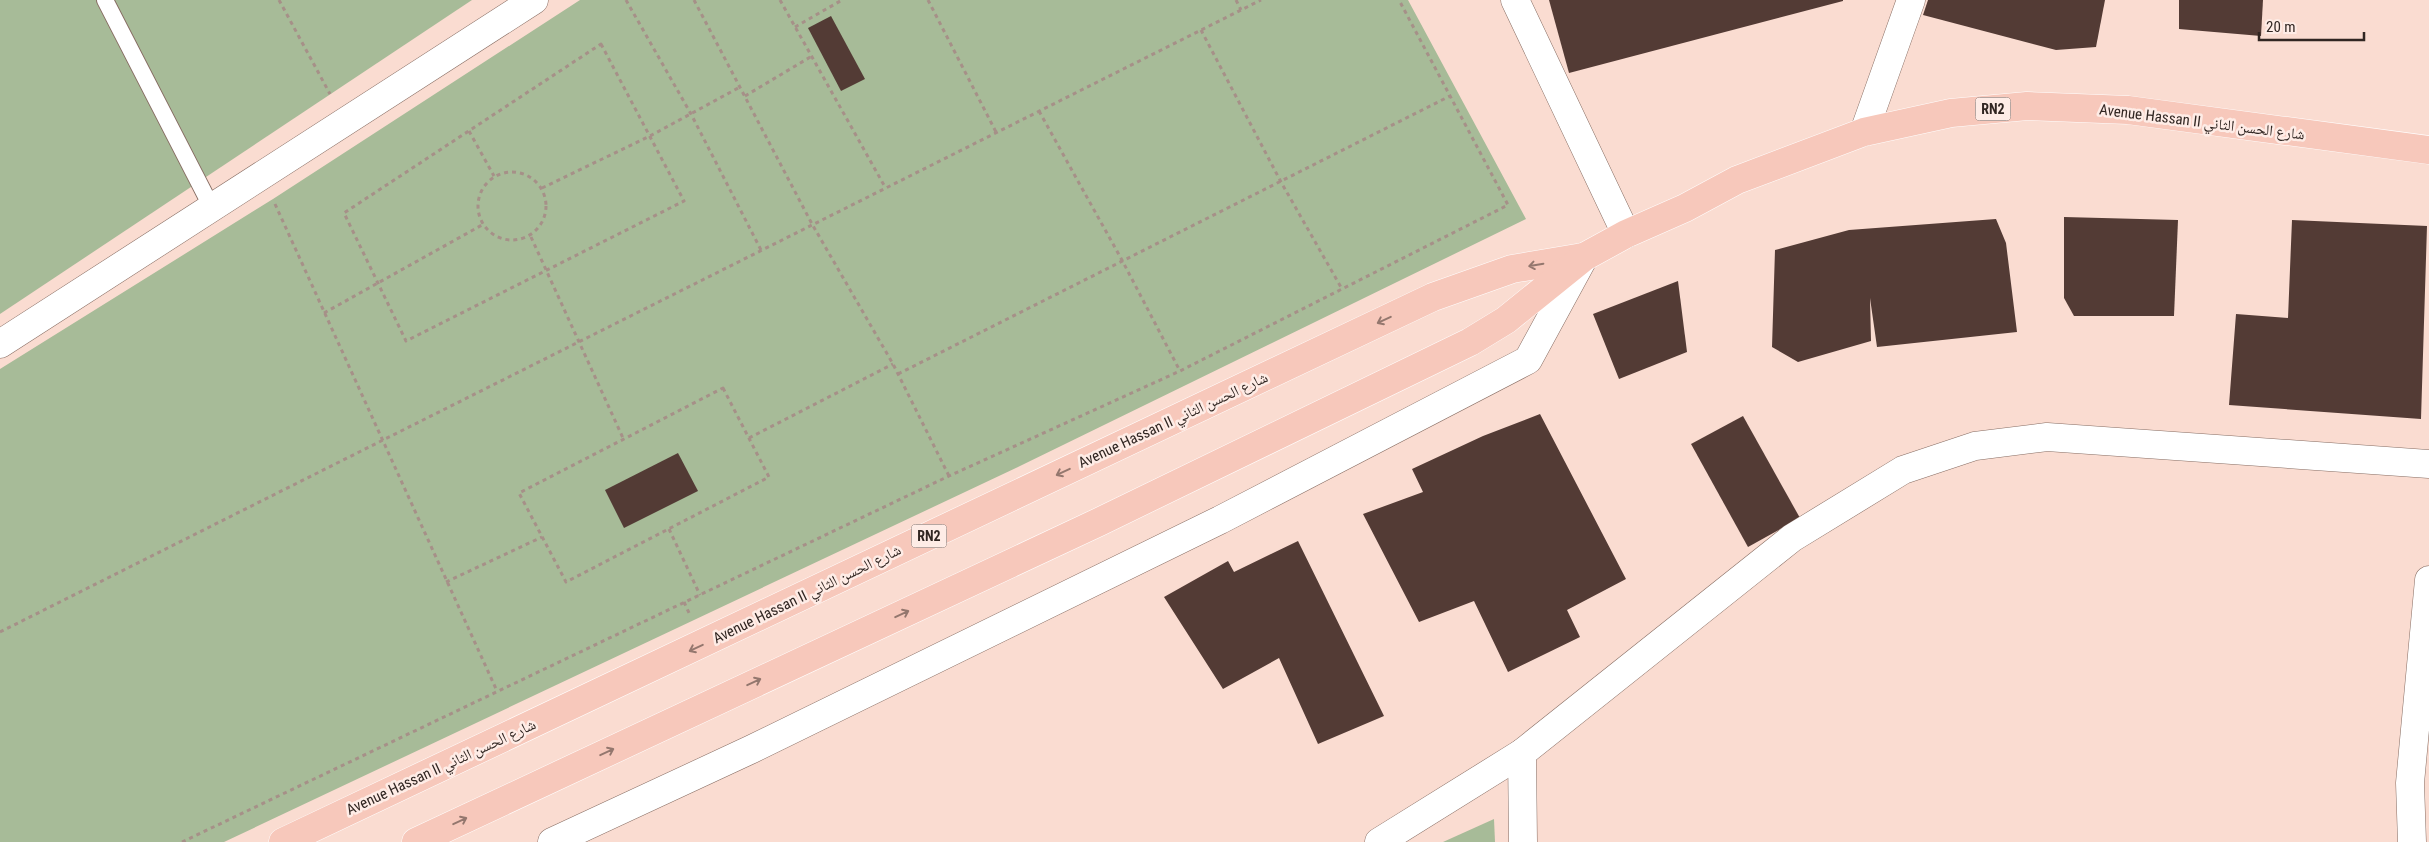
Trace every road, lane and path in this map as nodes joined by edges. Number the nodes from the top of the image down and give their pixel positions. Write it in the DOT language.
graph roads {
  1 [pos="105,0"];
  2 [pos="279,0"];
  3 [pos="534,0"];
  4 [pos="626,0"];
  5 [pos="694,0"];
  6 [pos="780,0"];
  7 [pos="842,0"];
  8 [pos="928,0"];
  9 [pos="1236,0"];
  10 [pos="1261,0"];
  11 [pos="1399,0"];
  12 [pos="1515,0"];
  13 [pos="1911,0"];
  14 [pos="1241,10"];
  15 [pos="795,27"];
  16 [pos="1200,30"];
  17 [pos="812,56"];
  18 [pos="740,87"];
  19 [pos="745,96"];
  20 [pos="1450,96"];
  21 [pos="1038,110"];
  22 [pos="691,114"];
  23 [pos="347,120"];
  24 [pos="468,131"];
  25 [pos="996,132"];
  26 [pos="1864,132"];
  27 [pos="650,136"];
  28 [pos="2429,150"];
  29 [pos="262,176"];
  30 [pos="494,176"];
  31 [pos="1281,182"];
  32 [pos="885,187"];
  33 [pos="542,188"];
  34 [pos="212,208"];
  35 [pos="812,224"];
  36 [pos="482,225"];
  37 [pos="1626,234"];
  38 [pos="531,237"];
  39 [pos="761,250"];
  40 [pos="1584,257"];
  41 [pos="1123,262"];
  42 [pos="546,271"];
  43 [pos="378,283"];
  44 [pos="1342,289"];
  45 [pos="324,313"];
  46 [pos="578,342"];
  47 [pos="0,344"];
  48 [pos="893,364"];
  49 [pos="1180,371"];
  50 [pos="898,374"];
  51 [pos="623,438"];
  52 [pos="749,438"];
  53 [pos="383,440"];
  54 [pos="2429,464"];
  55 [pos="949,476"];
  56 [pos="669,529"];
  57 [pos="542,537"];
  58 [pos="2429,580"];
  59 [pos="446,582"];
  60 [pos="700,595"];
  61 [pos="0,632"];
  62 [pos="497,691"];
  63 [pos="1522,753"];
  64 [pos="182,842"];
  65 [pos="283,842"];
  66 [pos="416,842"];
  67 [pos="552,842"];
  68 [pos="1379,842"];
  69 [pos="1523,842"];
  70 [pos="2412,842"];
  1 -- 34 [label="lane"];
  2 -- 23 [label="path"];
  3 -- 23 [label="street"];
  4 -- 22 [label="path"];
  5 -- 18 [label="path"];
  6 -- 15 [label="path"];
  7 -- 15 [label="path"];
  8 -- 25 [label="path"];
  9 -- 14 [label="path"];
  10 -- 14 [label="path"];
  11 -- 20 [label="path"];
  12 -- 37 [label="street"];
  13 -- 26 [label="street"];
  14 -- 16 [label="path"];
  15 -- 17 [label="path"];
  16 -- 21 [label="path"];
  16 -- 31 [label="path"];
  17 -- 19 [label="path"];
  17 -- 32 [label="path"];
  18 -- 19 [label="path"];
  18 -- 22 [label="path"];
  19 -- 35 [label="path"];
  20 -- 31 [label="path"];
  20 -- 44 [label="path"];
  21 -- 25 [label="path"];
  21 -- 41 [label="path"];
  22 -- 27 [label="path"];
  22 -- 39 [label="path"];
  23 -- 29 [label="street"];
  24 -- 27 [label="path"];
  24 -- 30 [label="path"];
  24 -- 43 [label="path"];
  25 -- 32 [label="path"];
  26 -- 28 [label="main road, Avenue Hassan II شارع الحسن الثاني / RN2"];
  26 -- 37 [label="main road, Avenue Hassan II شارع الحسن الثاني / RN2"];
  27 -- 33 [label="path"];
  27 -- 42 [label="path"];
  29 -- 34 [label="street"];
  29 -- 45 [label="path"];
  30 -- 33 [label="path"];
  30 -- 36 [label="path"];
  31 -- 41 [label="path"];
  31 -- 44 [label="path"];
  32 -- 35 [label="path"];
  33 -- 38 [label="path"];
  34 -- 47 [label="street"];
  35 -- 39 [label="path"];
  35 -- 48 [label="path"];
  36 -- 38 [label="path"];
  36 -- 43 [label="path"];
  37 -- 40 [label="main road, Avenue Hassan II شارع الحسن الثاني / RN2"];
  38 -- 42 [label="path"];
  39 -- 46 [label="path"];
  40 -- 65 [label="main road, Avenue Hassan II شارع الحسن الثاني / RN2, one-way"];
  66 -- 40 [label="main road, Avenue Hassan II شارع الحسن الثاني / RN2, one-way"];
  40 -- 67 [label="street"];
  41 -- 49 [label="path"];
  41 -- 50 [label="path"];
  42 -- 43 [label="path"];
  42 -- 46 [label="path"];
  43 -- 45 [label="path"];
  44 -- 49 [label="path"];
  45 -- 53 [label="path"];
  46 -- 51 [label="path"];
  46 -- 53 [label="path"];
  48 -- 50 [label="path"];
  48 -- 52 [label="path"];
  49 -- 55 [label="path"];
  50 -- 55 [label="path"];
  51 -- 52 [label="path"];
  51 -- 57 [label="path"];
  52 -- 56 [label="path"];
  53 -- 59 [label="path"];
  53 -- 61 [label="path"];
  54 -- 63 [label="street"];
  55 -- 60 [label="path"];
  56 -- 57 [label="path"];
  56 -- 60 [label="path"];
  57 -- 59 [label="path"];
  58 -- 70 [label="street"];
  59 -- 62 [label="path"];
  60 -- 62 [label="path"];
  62 -- 64 [label="path"];
  63 -- 68 [label="street"];
  63 -- 69 [label="street"];
}
